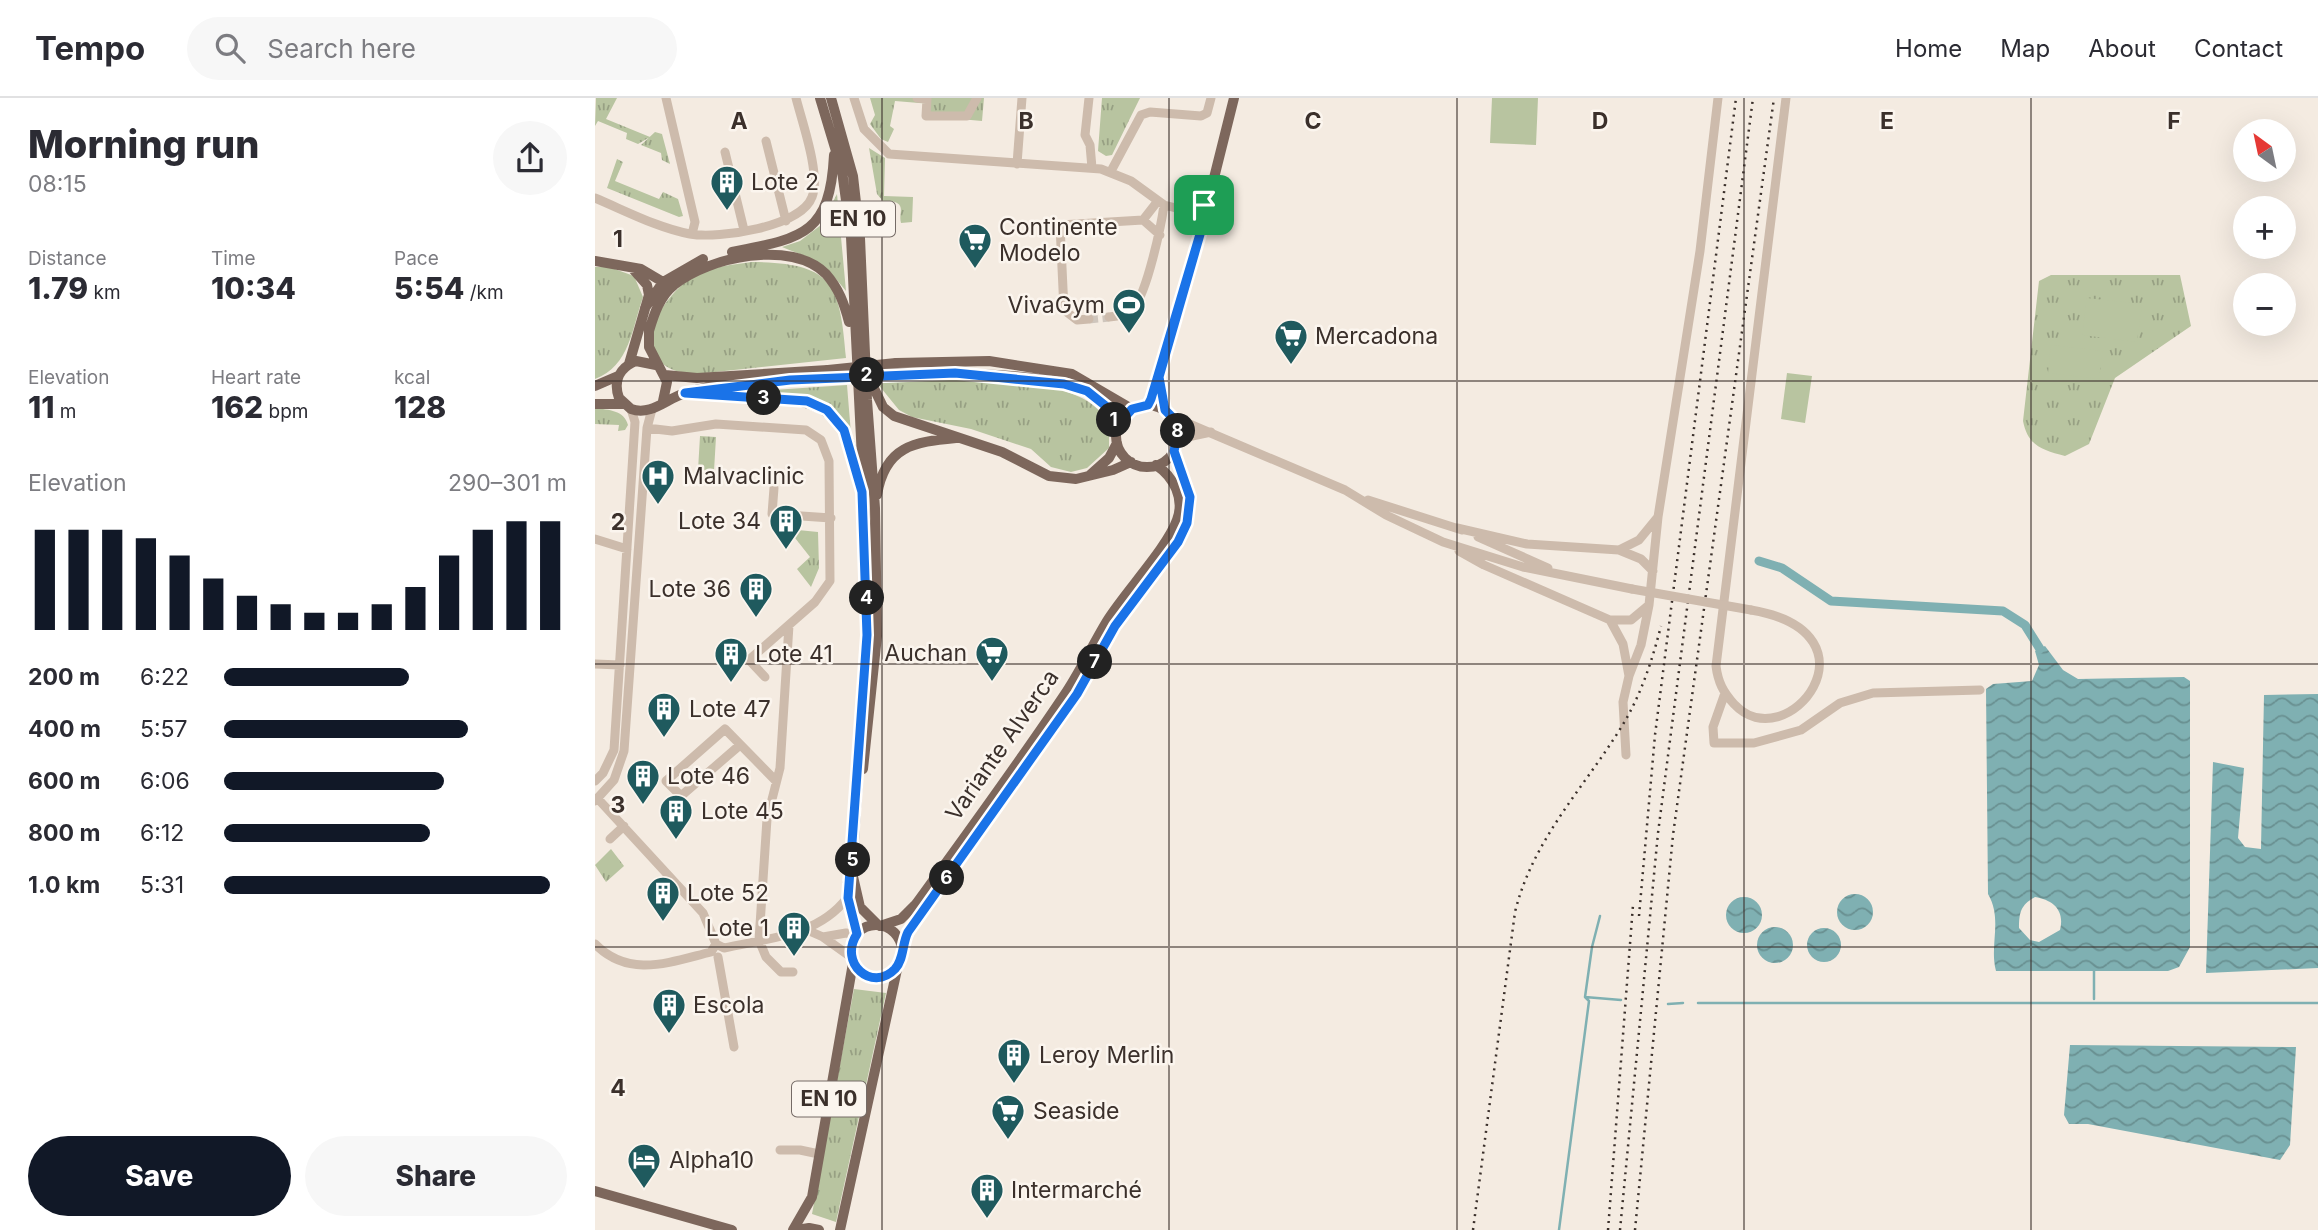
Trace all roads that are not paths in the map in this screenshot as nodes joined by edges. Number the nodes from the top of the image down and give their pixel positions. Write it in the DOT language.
graph roads {
  1 [pos="666,98"];
  2 [pos="796,98"];
  3 [pos="820,98"];
  4 [pos="831,98"];
  5 [pos="854,98"];
  6 [pos="917,98"];
  7 [pos="977,98"];
  8 [pos="1021,98"];
  9 [pos="1089,98"];
  10 [pos="1212,98"];
  11 [pos="1234,98"];
  12 [pos="1718,98"];
  13 [pos="1786,98"];
  14 [pos="765,141"];
  15 [pos="834,148"];
  16 [pos="725,152"];
  17 [pos="1017,164"];
  18 [pos="1092,168"];
  19 [pos="1111,171"];
  20 [pos="595,198"];
  21 [pos="1161,204"];
  22 [pos="1207,206"];
  23 [pos="1196,213"];
  24 [pos="786,220"];
  25 [pos="1143,220"];
  26 [pos="1203,224"];
  27 [pos="744,230"];
  28 [pos="692,234"];
  29 [pos="1160,235"];
  30 [pos="595,261"];
  31 [pos="632,268"];
  32 [pos="663,282"];
  33 [pos="645,308"];
  34 [pos="1108,317"];
  35 [pos="1089,318"];
  36 [pos="649,331"];
  37 [pos="860,342"];
  38 [pos="629,364"];
  39 [pos="656,365"];
  40 [pos="895,368"];
  41 [pos="829,374"];
  42 [pos="665,375"];
  43 [pos="618,376"];
  44 [pos="1159,377"];
  45 [pos="595,386"];
  46 [pos="685,393"];
  47 [pos="663,401"];
  48 [pos="595,404"];
  49 [pos="1148,405"];
  50 [pos="627,406"];
  51 [pos="1132,409"];
  52 [pos="652,410"];
  53 [pos="1169,414"];
  54 [pos="1117,426"];
  55 [pos="647,428"];
  56 [pos="1211,432"];
  57 [pos="961,437"];
  58 [pos="1118,443"];
  59 [pos="1176,445"];
  60 [pos="1131,462"];
  61 [pos="1156,465"];
  62 [pos="1090,475"];
  63 [pos="774,488"];
  64 [pos="862,492"];
  65 [pos="1363,499"];
  66 [pos="876,508"];
  67 [pos="1658,517"];
  68 [pos="831,518"];
  69 [pos="1457,528"];
  70 [pos="595,539"];
  71 [pos="1443,542"];
  72 [pos="627,549"];
  73 [pos="1619,550"];
  74 [pos="1653,570"];
  75 [pos="1561,573"];
  76 [pos="1649,605"];
  77 [pos="1610,620"];
  78 [pos="789,625"];
  79 [pos="595,664"];
  80 [pos="619,665"];
  81 [pos="1629,676"];
  82 [pos="765,677"];
  83 [pos="1980,690"];
  84 [pos="1725,693"];
  85 [pos="740,745"];
  86 [pos="1626,755"];
  87 [pos="776,781"];
  88 [pos="595,782"];
  89 [pos="599,798"];
  90 [pos="624,827"];
  91 [pos="855,834"];
  92 [pos="610,839"];
  93 [pos="852,872"];
  94 [pos="848,898"];
  95 [pos="879,925"];
  96 [pos="807,930"];
  97 [pos="856,935"];
  98 [pos="823,937"];
  99 [pos="759,940"];
  100 [pos="595,944"];
  101 [pos="902,949"];
  102 [pos="717,950"];
  103 [pos="852,960"];
  104 [pos="898,965"];
  105 [pos="793,972"];
  106 [pos="734,1047"];
  107 [pos="780,1150"];
  108 [pos="819,1154"];
  109 [pos="595,1191"];
  110 [pos="720,1228"];
  111 [pos="732,1230"];
  112 [pos="795,1230"];
  113 [pos="819,1230"];
  114 [pos="840,1230"];
  1 -- 28 [label="street"];
  2 -- 24 [label="street"];
  3 -- 15 [label="main road, EN 10"];
  4 -- 37 [label="main road, EN 10"];
  5 -- 17 [label="street"];
  6 -- 7 [label="street"];
  8 -- 17 [label="street"];
  9 -- 18 [label="street"];
  10 -- 19 [label="street"];
  11 -- 22 [label="main road"];
  12 -- 67 [label="street"];
  13 -- 84 [label="street"];
  14 -- 24 [label="street"];
  15 -- 32 [label="main road"];
  15 -- 37 [label="main road, EN 10"];
  16 -- 27 [label="street"];
  17 -- 18 [label="street"];
  18 -- 19 [label="street"];
  19 -- 21 [label="street"];
  20 -- 28 [label="street"];
  21 -- 23 [label="street"];
  21 -- 25 [label="street"];
  21 -- 29 [label="street"];
  22 -- 23 [label="main road"];
  22 -- 26 [label="main road"];
  23 -- 26 [label="main road"];
  24 -- 27 [label="street"];
  25 -- 29 [label="street"];
  25 -- 35 [label="street"];
  26 -- 44 [label="main road"];
  27 -- 28 [label="street"];
  29 -- 34 [label="street"];
  30 -- 31 [label="main road"];
  31 -- 32 [label="main road"];
  31 -- 33 [label="main road"];
  32 -- 33 [label="main road"];
  32 -- 36 [label="main road"];
  33 -- 38 [label="main road"];
  36 -- 37 [label="main road"];
  36 -- 39 [label="main road"];
  37 -- 57 [label="main road"];
  37 -- 64 [label="main road, EN 10"];
  37 -- 66 [label="main road, EN 10"];
  38 -- 39 [label="main road"];
  38 -- 43 [label="main road"];
  39 -- 42 [label="main road"];
  40 -- 41 [label="main road, bridge"];
  40 -- 51 [label="main road"];
  40 -- 54 [label="main road"];
  41 -- 42 [label="main road"];
  41 -- 46 [label="main road"];
  42 -- 47 [label="main road"];
  43 -- 45 [label="main road"];
  43 -- 50 [label="main road"];
  44 -- 49 [label="main road"];
  44 -- 53 [label="main road"];
  46 -- 47 [label="main road"];
  46 -- 64 [label="main road"];
  47 -- 52 [label="main road"];
  48 -- 50 [label="main road"];
  49 -- 51 [label="main road"];
  49 -- 53 [label="main road"];
  50 -- 52 [label="main road"];
  50 -- 72 [label="street"];
  51 -- 54 [label="main road"];
  52 -- 55 [label="street"];
  53 -- 56 [label="street"];
  53 -- 59 [label="main road"];
  54 -- 58 [label="main road"];
  55 -- 68 [label="street"];
  55 -- 89 [label="street"];
  56 -- 59 [label="street"];
  56 -- 65 [label="street"];
  57 -- 62 [label="main road"];
  57 -- 66 [label="main road"];
  58 -- 60 [label="main road"];
  58 -- 62 [label="main road"];
  59 -- 61 [label="main road"];
  59 -- 101 [label="main road, Variante Alverca"];
  60 -- 61 [label="main road"];
  60 -- 62 [label="main road"];
  61 -- 95 [label="main road, Variante Alverca"];
  63 -- 68 [label="street"];
  64 -- 91 [label="main road, EN 10"];
  65 -- 69 [label="street"];
  65 -- 71 [label="street"];
  66 -- 91 [label="main road, EN 10"];
  67 -- 73 [label="street"];
  67 -- 74 [label="street"];
  68 -- 78 [label="street"];
  69 -- 73 [label="street"];
  69 -- 75 [label="street"];
  70 -- 72 [label="street"];
  71 -- 75 [label="street"];
  71 -- 77 [label="street"];
  72 -- 80 [label="street"];
  73 -- 74 [label="street"];
  74 -- 76 [label="street"];
  75 -- 84 [label="street, bridge"];
  76 -- 77 [label="street"];
  76 -- 81 [label="street"];
  77 -- 81 [label="street"];
  78 -- 82 [label="street"];
  78 -- 87 [label="street"];
  79 -- 80 [label="street"];
  80 -- 88 [label="street"];
  81 -- 86 [label="street"];
  83 -- 84 [label="street"];
  85 -- 85 [label="street"];
  85 -- 87 [label="street"];
  87 -- 99 [label="street"];
  88 -- 89 [label="street"];
  89 -- 90 [label="street"];
  90 -- 92 [label="street"];
  90 -- 102 [label="street"];
  91 -- 93 [label="main road, EN 10"];
  93 -- 94 [label="main road, EN 10"];
  93 -- 95 [label="main road, EN 10"];
  94 -- 96 [label="street"];
  94 -- 97 [label="main road, EN 10"];
  95 -- 97 [label="main road"];
  95 -- 101 [label="main road, EN 10"];
  96 -- 98 [label="street"];
  96 -- 99 [label="street"];
  97 -- 98 [label="street"];
  97 -- 103 [label="main road, EN 10"];
  98 -- 103 [label="street"];
  99 -- 102 [label="street"];
  99 -- 105 [label="street"];
  100 -- 102 [label="street"];
  101 -- 104 [label="main road, EN 10"];
  102 -- 106 [label="street"];
  103 -- 104 [label="main road"];
  103 -- 108 [label="main road, EN 10"];
  104 -- 114 [label="main road, EN 10"];
  107 -- 108 [label="street"];
  108 -- 112 [label="main road, EN 10"];
  109 -- 110 [label="main road"];
  110 -- 111 [label="main road"];
  112 -- 113 [label="main road, EN 10"];
}
